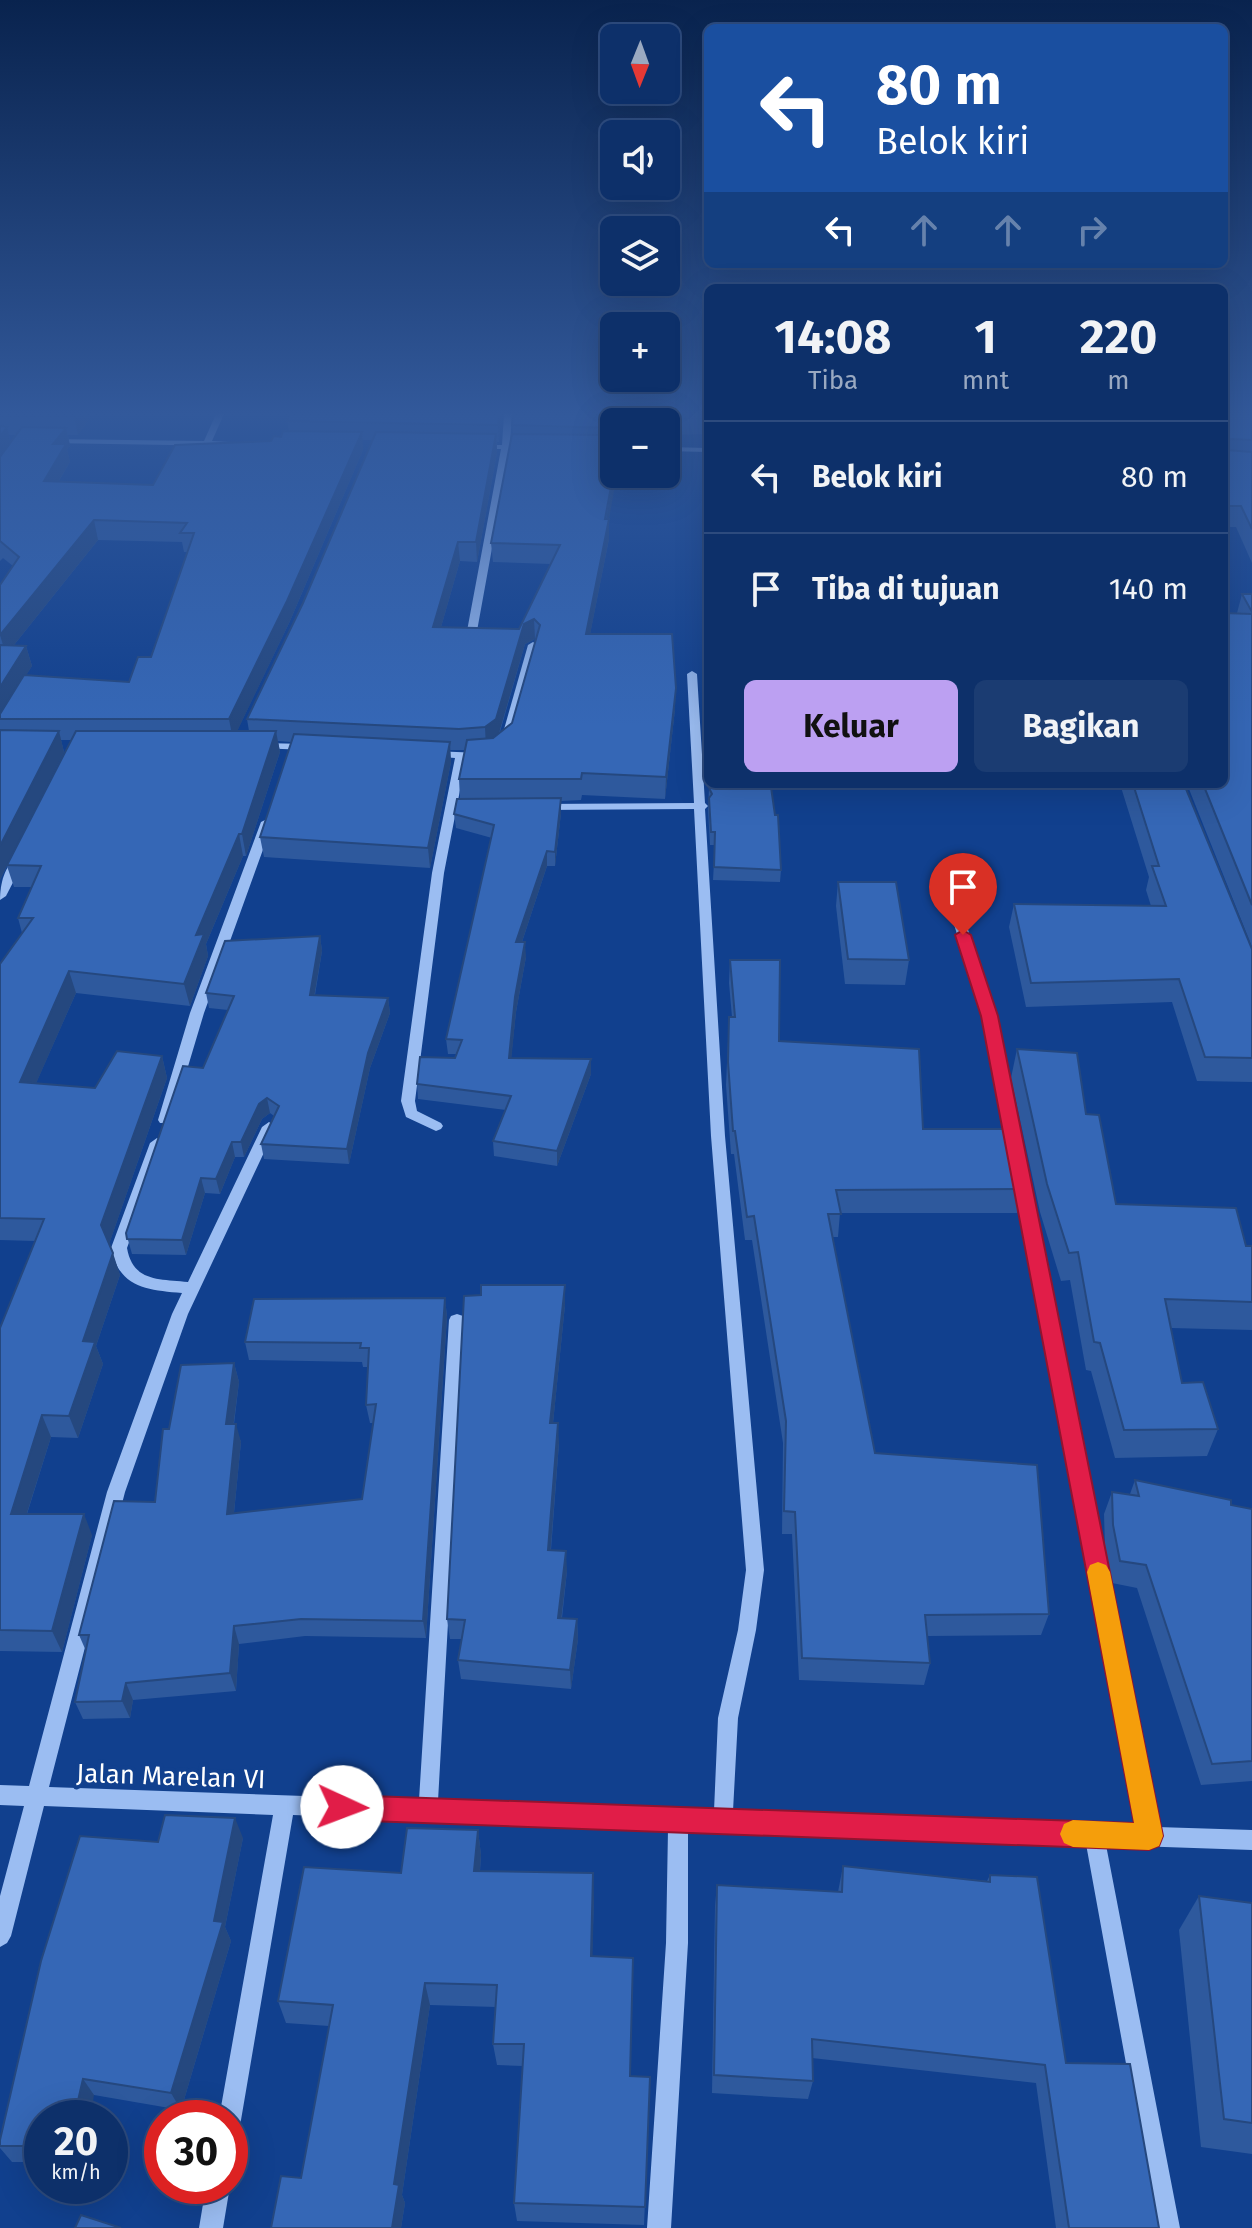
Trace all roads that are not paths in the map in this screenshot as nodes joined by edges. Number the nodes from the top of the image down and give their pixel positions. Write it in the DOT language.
graph roads {
  1 [pos="493,518"];
  2 [pos="472,631"];
  3 [pos="533,645"];
  4 [pos="692,674"];
  5 [pos="252,746"];
  6 [pos="291,746"];
  7 [pos="322,748"];
  8 [pos="415,753"];
  9 [pos="461,756"];
  10 [pos="287,761"];
  11 [pos="272,805"];
  12 [pos="702,806"];
  13 [pos="453,807"];
  14 [pos="469,807"];
  15 [pos="531,807"];
  16 [pos="21,855"];
  17 [pos="0,896"];
  18 [pos="955,908"];
  19 [pos="272,1120"];
  20 [pos="436,1126"];
  21 [pos="193,1288"];
  22 [pos="457,1320"];
  23 [pos="0,1795"];
  24 [pos="37,1797"];
  25 [pos="285,1806"];
  26 [pos="428,1810"];
  27 [pos="678,1819"];
  28 [pos="723,1821"];
  29 [pos="1094,1834"];
  30 [pos="1149,1836"];
  31 [pos="1252,1840"];
  32 [pos="0,1936"];
  33 [pos="234,2100"];
  34 [pos="215,2204"];
  35 [pos="211,2228"];
  36 [pos="659,2228"];
  37 [pos="1168,2228"];
  1 -- 2 [label="street"];
  3 -- 9 [label="street"];
  4 -- 12 [label="street"];
  5 -- 6 [label="street"];
  6 -- 7 [label="street"];
  6 -- 10 [label="street"];
  8 -- 9 [label="street"];
  9 -- 13 [label="street"];
  11 -- 21 [label="street"];
  12 -- 15 [label="street"];
  12 -- 28 [label="street"];
  13 -- 14 [label="street"];
  13 -- 20 [label="street"];
  16 -- 17 [label="street"];
  18 -- 30 [label="street"];
  19 -- 21 [label="street"];
  21 -- 24 [label="street"];
  22 -- 26 [label="street"];
  23 -- 24 [label="street, Jalan Marelan VI"];
  24 -- 25 [label="street, Jalan Marelan VI"];
  24 -- 32 [label="street"];
  25 -- 26 [label="street, Jalan Marelan VI"];
  25 -- 33 [label="street"];
  26 -- 27 [label="street, Jalan Marelan VI"];
  27 -- 28 [label="street, Jalan Marelan VI"];
  27 -- 36 [label="street"];
  28 -- 29 [label="street, Jalan Marelan VI"];
  29 -- 30 [label="street, Jalan Marelan VI"];
  29 -- 37 [label="street"];
  30 -- 31 [label="street, Jalan Marelan VI"];
  34 -- 35 [label="street"];
}
